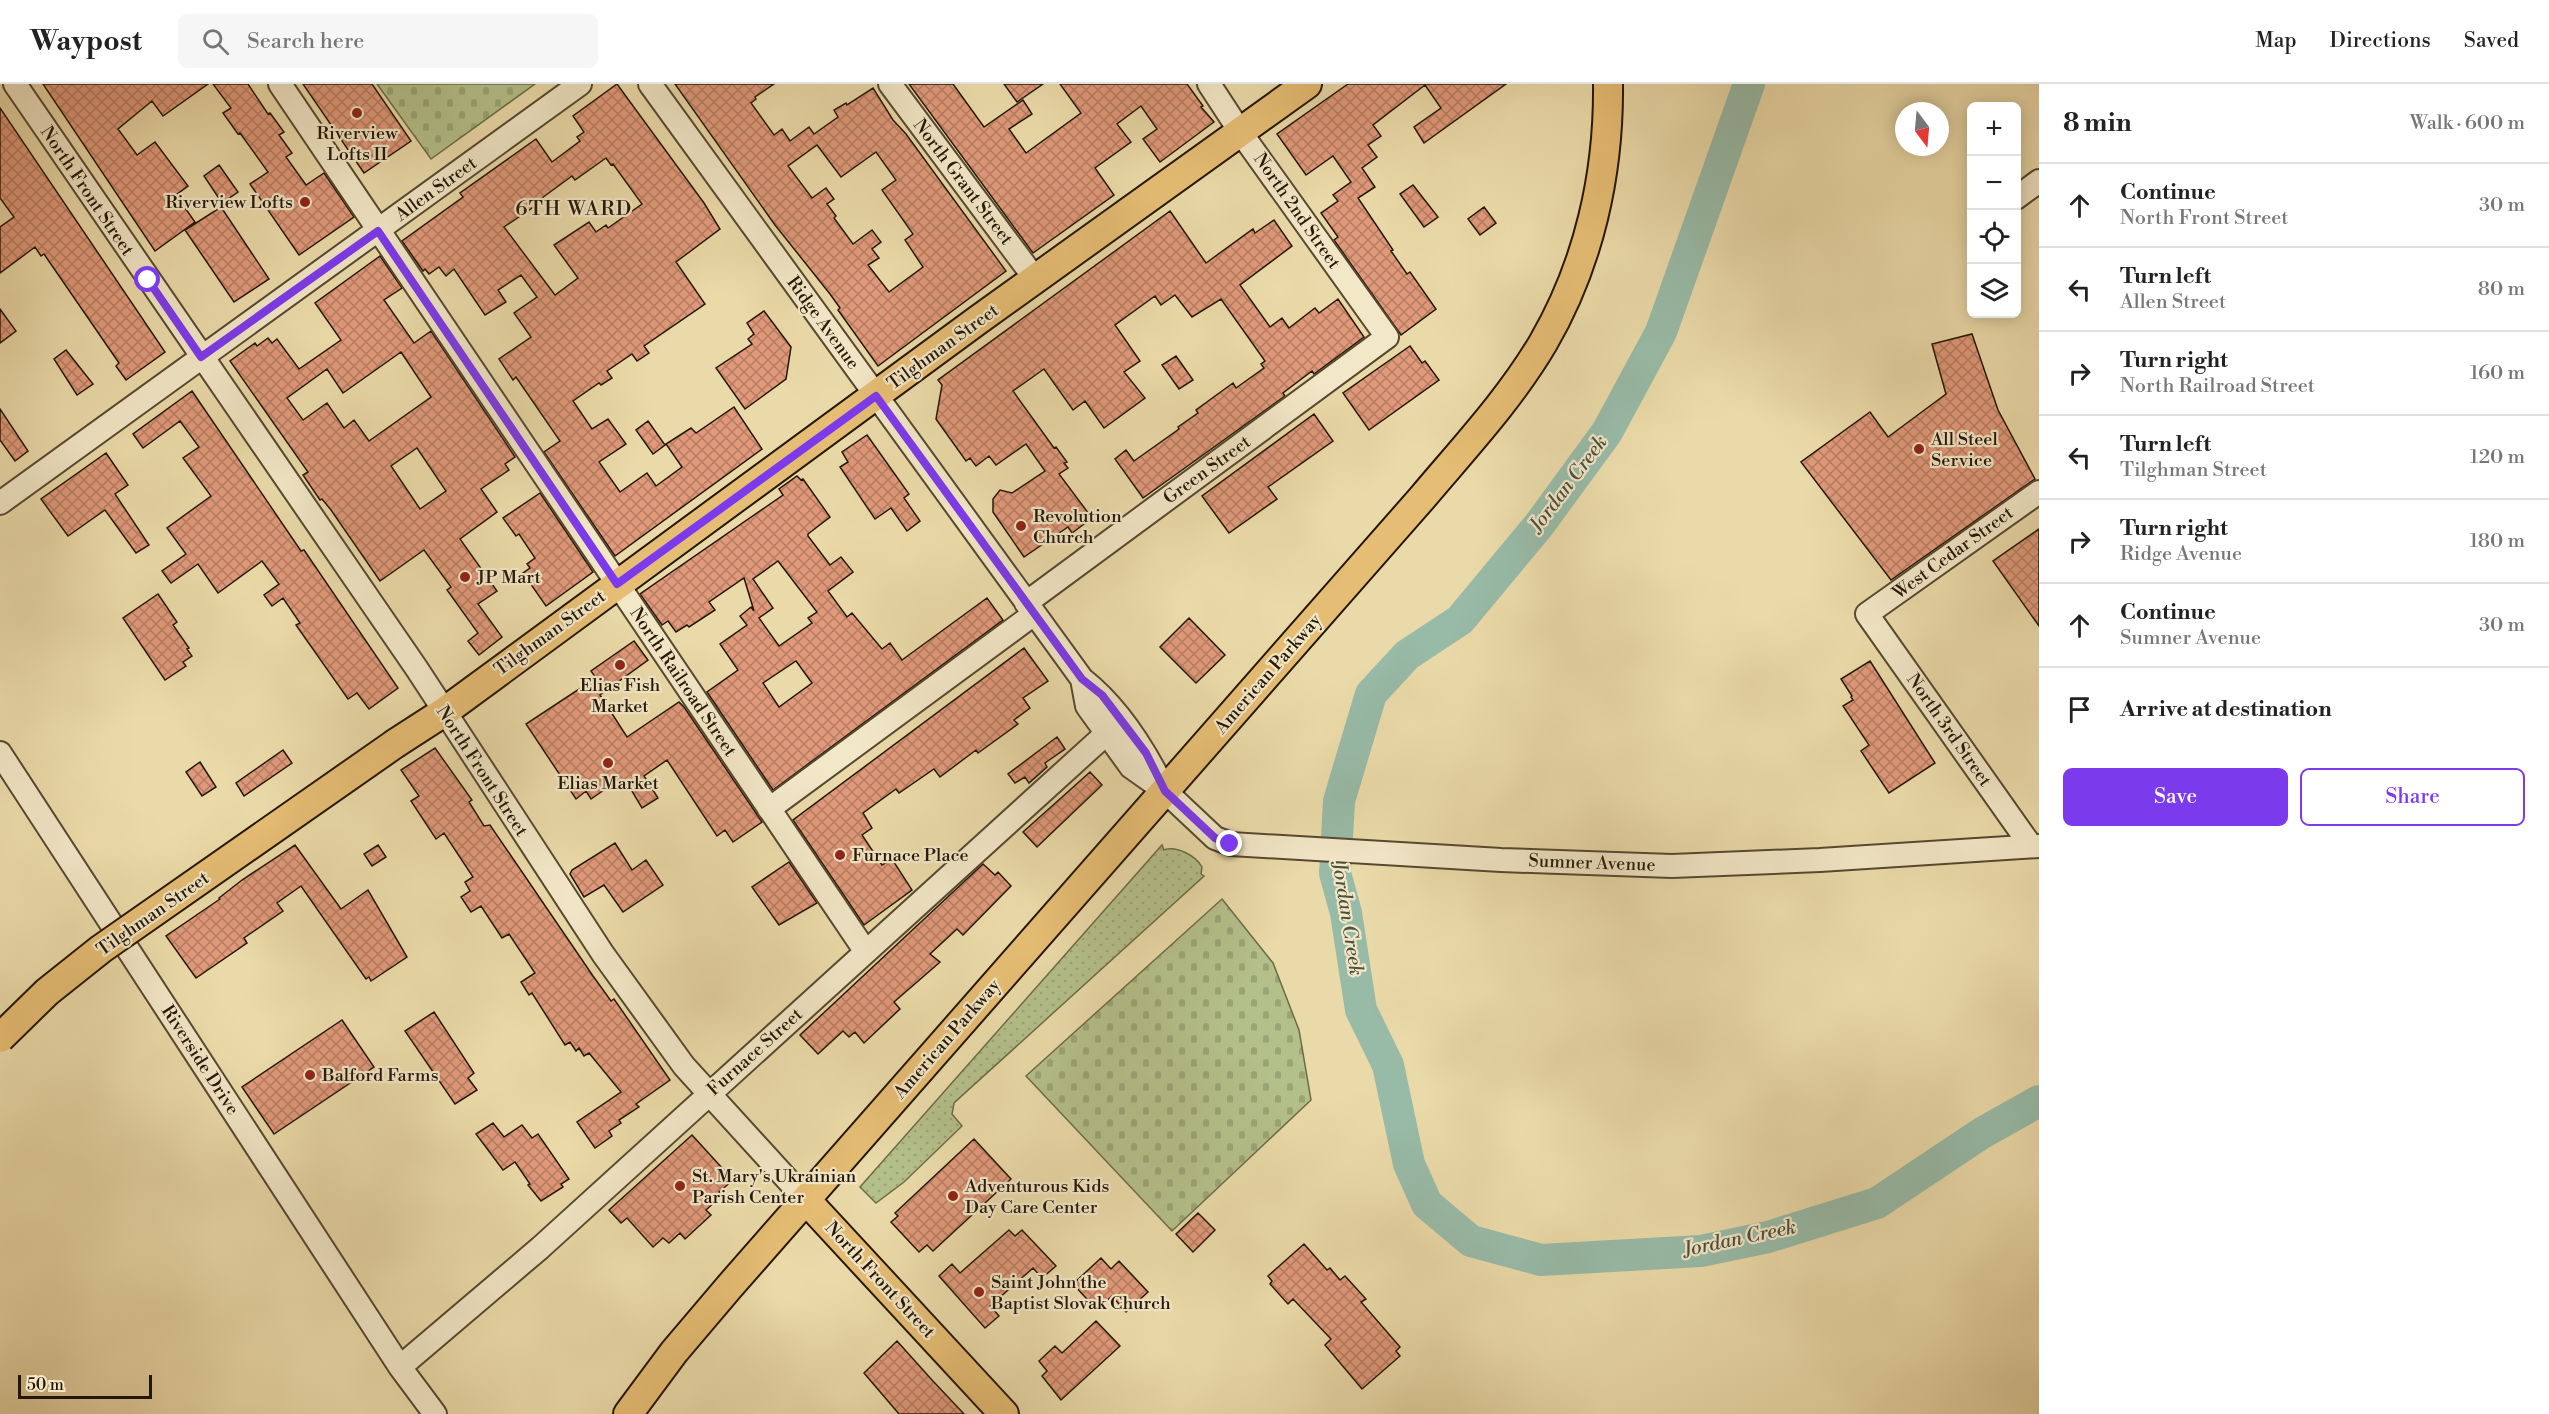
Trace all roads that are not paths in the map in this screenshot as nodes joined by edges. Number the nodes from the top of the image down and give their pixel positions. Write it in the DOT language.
graph roads {
  1 [pos="15,84"];
  2 [pos="280,84"];
  3 [pos="580,84"];
  4 [pos="650,84"];
  5 [pos="890,84"];
  6 [pos="1209,84"];
  7 [pos="1307,84"];
  8 [pos="1608,84"];
  9 [pos="1241,133"];
  10 [pos="2039,181"];
  11 [pos="2021,194"];
  12 [pos="378,231"];
  13 [pos="1036,280"];
  14 [pos="1387,337"];
  15 [pos="201,357"];
  16 [pos="876,396"];
  17 [pos="2039,492"];
  18 [pos="0,503"];
  19 [pos="617,584"];
  20 [pos="1030,609"];
  21 [pos="1867,615"];
  22 [pos="1082,679"];
  23 [pos="444,712"];
  24 [pos="1107,733"];
  25 [pos="0,753"];
  26 [pos="1165,791"];
  27 [pos="769,809"];
  28 [pos="2035,846"];
  29 [pos="866,952"];
  30 [pos="0,1038"];
  31 [pos="709,1094"];
  32 [pos="806,1200"];
  33 [pos="400,1367"];
  34 [pos="435,1414"];
  35 [pos="628,1414"];
  36 [pos="1004,1414"];
  1 -- 15 [label="street, North Front Street"];
  2 -- 12 [label="street, North Railroad Street"];
  3 -- 12 [label="street, Allen Street"];
  4 -- 16 [label="street, Ridge Avenue"];
  5 -- 13 [label="street, North Grant Street"];
  6 -- 9 [label="street, North 2nd Street"];
  7 -- 9 [label="main road, Tilghman Street"];
  8 -- 26 [label="main road, American Parkway"];
  9 -- 13 [label="main road, Tilghman Street"];
  9 -- 14 [label="street, North 2nd Street"];
  10 -- 11 [label="street"];
  12 -- 15 [label="street, Allen Street"];
  12 -- 19 [label="street, North Railroad Street"];
  13 -- 16 [label="main road, Tilghman Street"];
  14 -- 20 [label="street, Green Street"];
  15 -- 18 [label="street, Allen Street"];
  15 -- 23 [label="street, North Front Street"];
  16 -- 19 [label="main road, Tilghman Street"];
  16 -- 20 [label="street, Ridge Avenue"];
  17 -- 21 [label="street, West Cedar Street"];
  19 -- 23 [label="main road, Tilghman Street"];
  19 -- 27 [label="street, North Railroad Street"];
  20 -- 22 [label="street, Ridge Avenue"];
  20 -- 27 [label="street, Green Street"];
  21 -- 28 [label="street, North 3rd Street"];
  22 -- 24 [label="street, Ridge Avenue"];
  22 -- 26 [label="street, Ridge Avenue"];
  23 -- 30 [label="main road, Tilghman Street, bridge"];
  23 -- 31 [label="street, North Front Street"];
  24 -- 26 [label="street, Ridge Avenue"];
  24 -- 29 [label="street, Furnace Street"];
  25 -- 33 [label="street, Riverside Drive"];
  26 -- 28 [label="street, Sumner Avenue"];
  26 -- 32 [label="main road, American Parkway"];
  27 -- 29 [label="street, North Railroad Street"];
  29 -- 31 [label="street, Furnace Street"];
  31 -- 32 [label="street, North Front Street"];
  31 -- 33 [label="street, Furnace Street"];
  32 -- 35 [label="main road, American Parkway"];
  32 -- 36 [label="main road, North Front Street"];
  33 -- 34 [label="street, Riverside Drive"];
}
